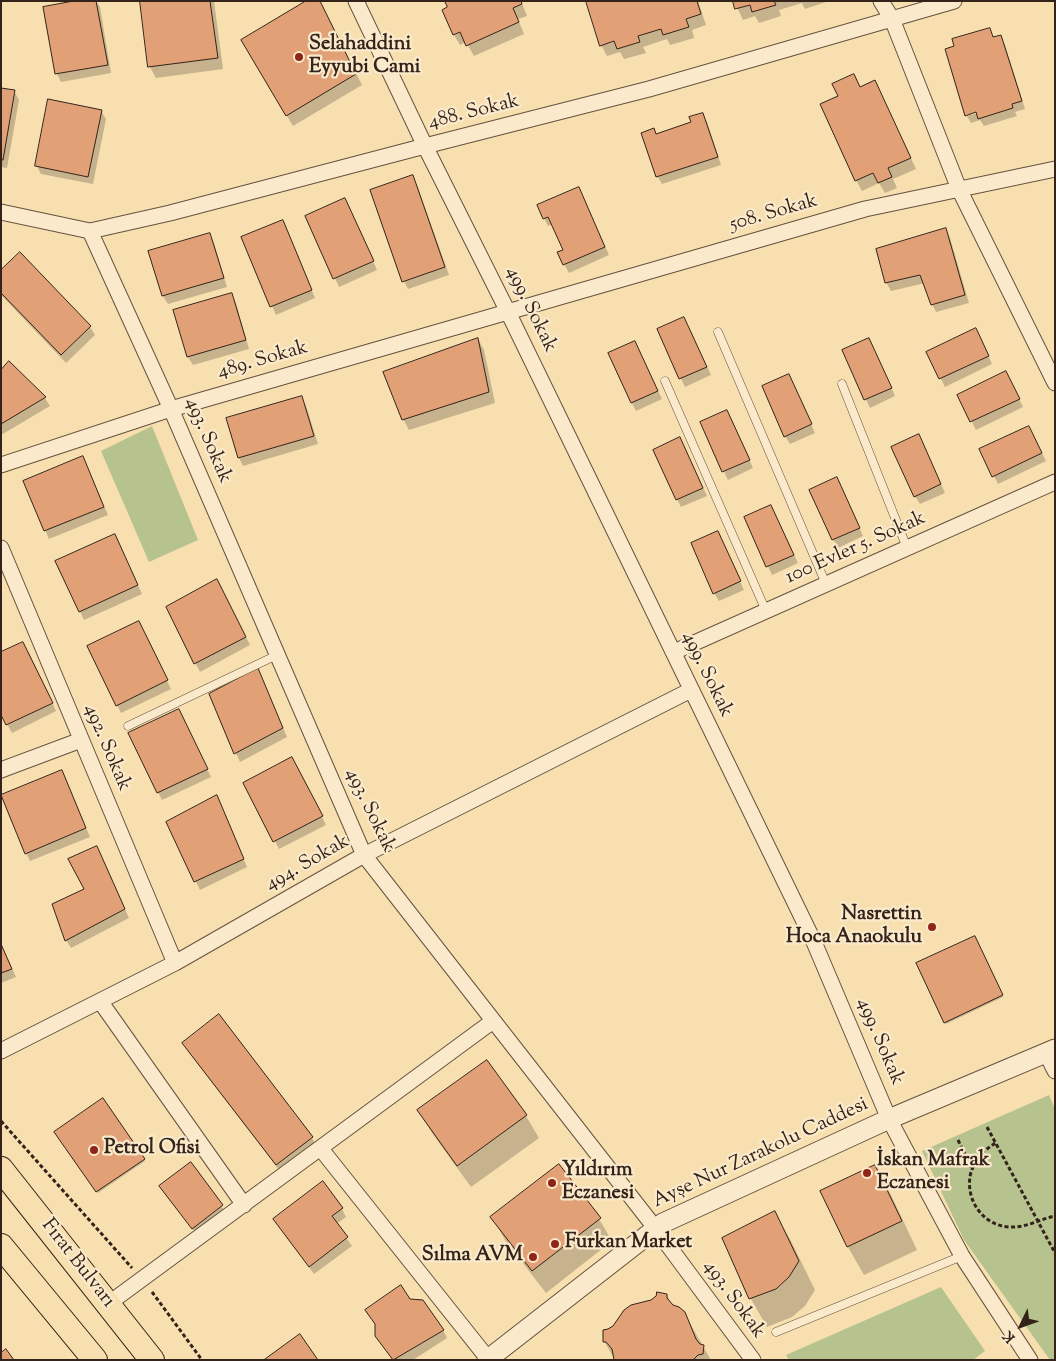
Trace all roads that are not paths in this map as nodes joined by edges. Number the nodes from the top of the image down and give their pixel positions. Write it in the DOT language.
graph roads {
  1 [pos="356,1"];
  2 [pos="881,1"];
  3 [pos="954,1"];
  4 [pos="892,19"];
  5 [pos="425,146"];
  6 [pos="1055,169"];
  7 [pos="959,189"];
  8 [pos="1,212"];
  9 [pos="90,231"];
  10 [pos="508,312"];
  11 [pos="718,332"];
  12 [pos="665,381"];
  13 [pos="1055,383"];
  14 [pos="842,384"];
  15 [pos="171,408"];
  16 [pos="1,465"];
  17 [pos="1055,482"];
  18 [pos="1,548"];
  19 [pos="907,548"];
  20 [pos="826,584"];
  21 [pos="766,611"];
  22 [pos="674,652"];
  23 [pos="277,655"];
  24 [pos="691,690"];
  25 [pos="128,726"];
  26 [pos="82,740"];
  27 [pos="1,770"];
  28 [pos="364,855"];
  29 [pos="175,963"];
  30 [pos="100,1001"];
  31 [pos="493,1022"];
  32 [pos="1,1051"];
  33 [pos="1050,1051"];
  34 [pos="1055,1071"];
  35 [pos="889,1119"];
  36 [pos="321,1149"];
  37 [pos="1,1169"];
  38 [pos="244,1205"];
  39 [pos="656,1229"];
  40 [pos="1,1246"];
  41 [pos="962,1256"];
  42 [pos="108,1304"];
  43 [pos="776,1332"];
  44 [pos="488,1359"];
  45 [pos="95,1360"];
  46 [pos="152,1360"];
  47 [pos="753,1360"];
  48 [pos="1030,1360"];
  1 -- 5 [label="street, 499. Sokak"];
  2 -- 4 [label="street"];
  3 -- 4 [label="street, 488. Sokak"];
  4 -- 5 [label="street, 488. Sokak"];
  4 -- 7 [label="street"];
  5 -- 9 [label="street, 488. Sokak"];
  5 -- 10 [label="street, 499. Sokak"];
  6 -- 7 [label="street, 508. Sokak"];
  7 -- 10 [label="street, 508. Sokak"];
  7 -- 13 [label="street"];
  8 -- 9 [label="street, 488. Sokak"];
  9 -- 15 [label="street, 493. Sokak"];
  10 -- 15 [label="street, 489. Sokak"];
  10 -- 22 [label="street, 499. Sokak"];
  11 -- 20 [label="lane"];
  12 -- 21 [label="lane"];
  14 -- 19 [label="lane"];
  15 -- 16 [label="street, 489. Sokak"];
  15 -- 23 [label="street, 493. Sokak"];
  17 -- 19 [label="street, 100 Evler 5. Sokak"];
  18 -- 26 [label="street, 492. Sokak"];
  19 -- 20 [label="street, 100 Evler 5. Sokak"];
  20 -- 21 [label="street, 100 Evler 5. Sokak"];
  21 -- 22 [label="street, 100 Evler 5. Sokak"];
  22 -- 24 [label="street, 499. Sokak"];
  23 -- 25 [label="lane"];
  23 -- 28 [label="street, 493. Sokak"];
  24 -- 28 [label="street, 494. Sokak"];
  24 -- 35 [label="street, 499. Sokak"];
  26 -- 27 [label="street"];
  26 -- 29 [label="street, 492. Sokak"];
  28 -- 29 [label="street, 494. Sokak"];
  28 -- 31 [label="street, 493. Sokak"];
  29 -- 30 [label="street, 494. Sokak"];
  30 -- 32 [label="street, 494. Sokak"];
  30 -- 38 [label="street"];
  31 -- 36 [label="street"];
  31 -- 39 [label="street, 493. Sokak"];
  33 -- 34 [label="street"];
  33 -- 35 [label="street, Ayşe Nur Zarakolu Caddesi"];
  35 -- 39 [label="street, Ayşe Nur Zarakolu Caddesi"];
  35 -- 41 [label="street, 499. Sokak"];
  36 -- 38 [label="street"];
  36 -- 44 [label="street"];
  37 -- 42 [label="main road, Fırat Bulvarı"];
  38 -- 42 [label="street"];
  39 -- 44 [label="street, Ayşe Nur Zarakolu Caddesi"];
  39 -- 47 [label="street, 493. Sokak"];
  40 -- 45 [label="main road"];
  41 -- 43 [label="lane"];
  41 -- 48 [label="street, 499. Sokak"];
  42 -- 46 [label="main road, Fırat Bulvarı"];
}
